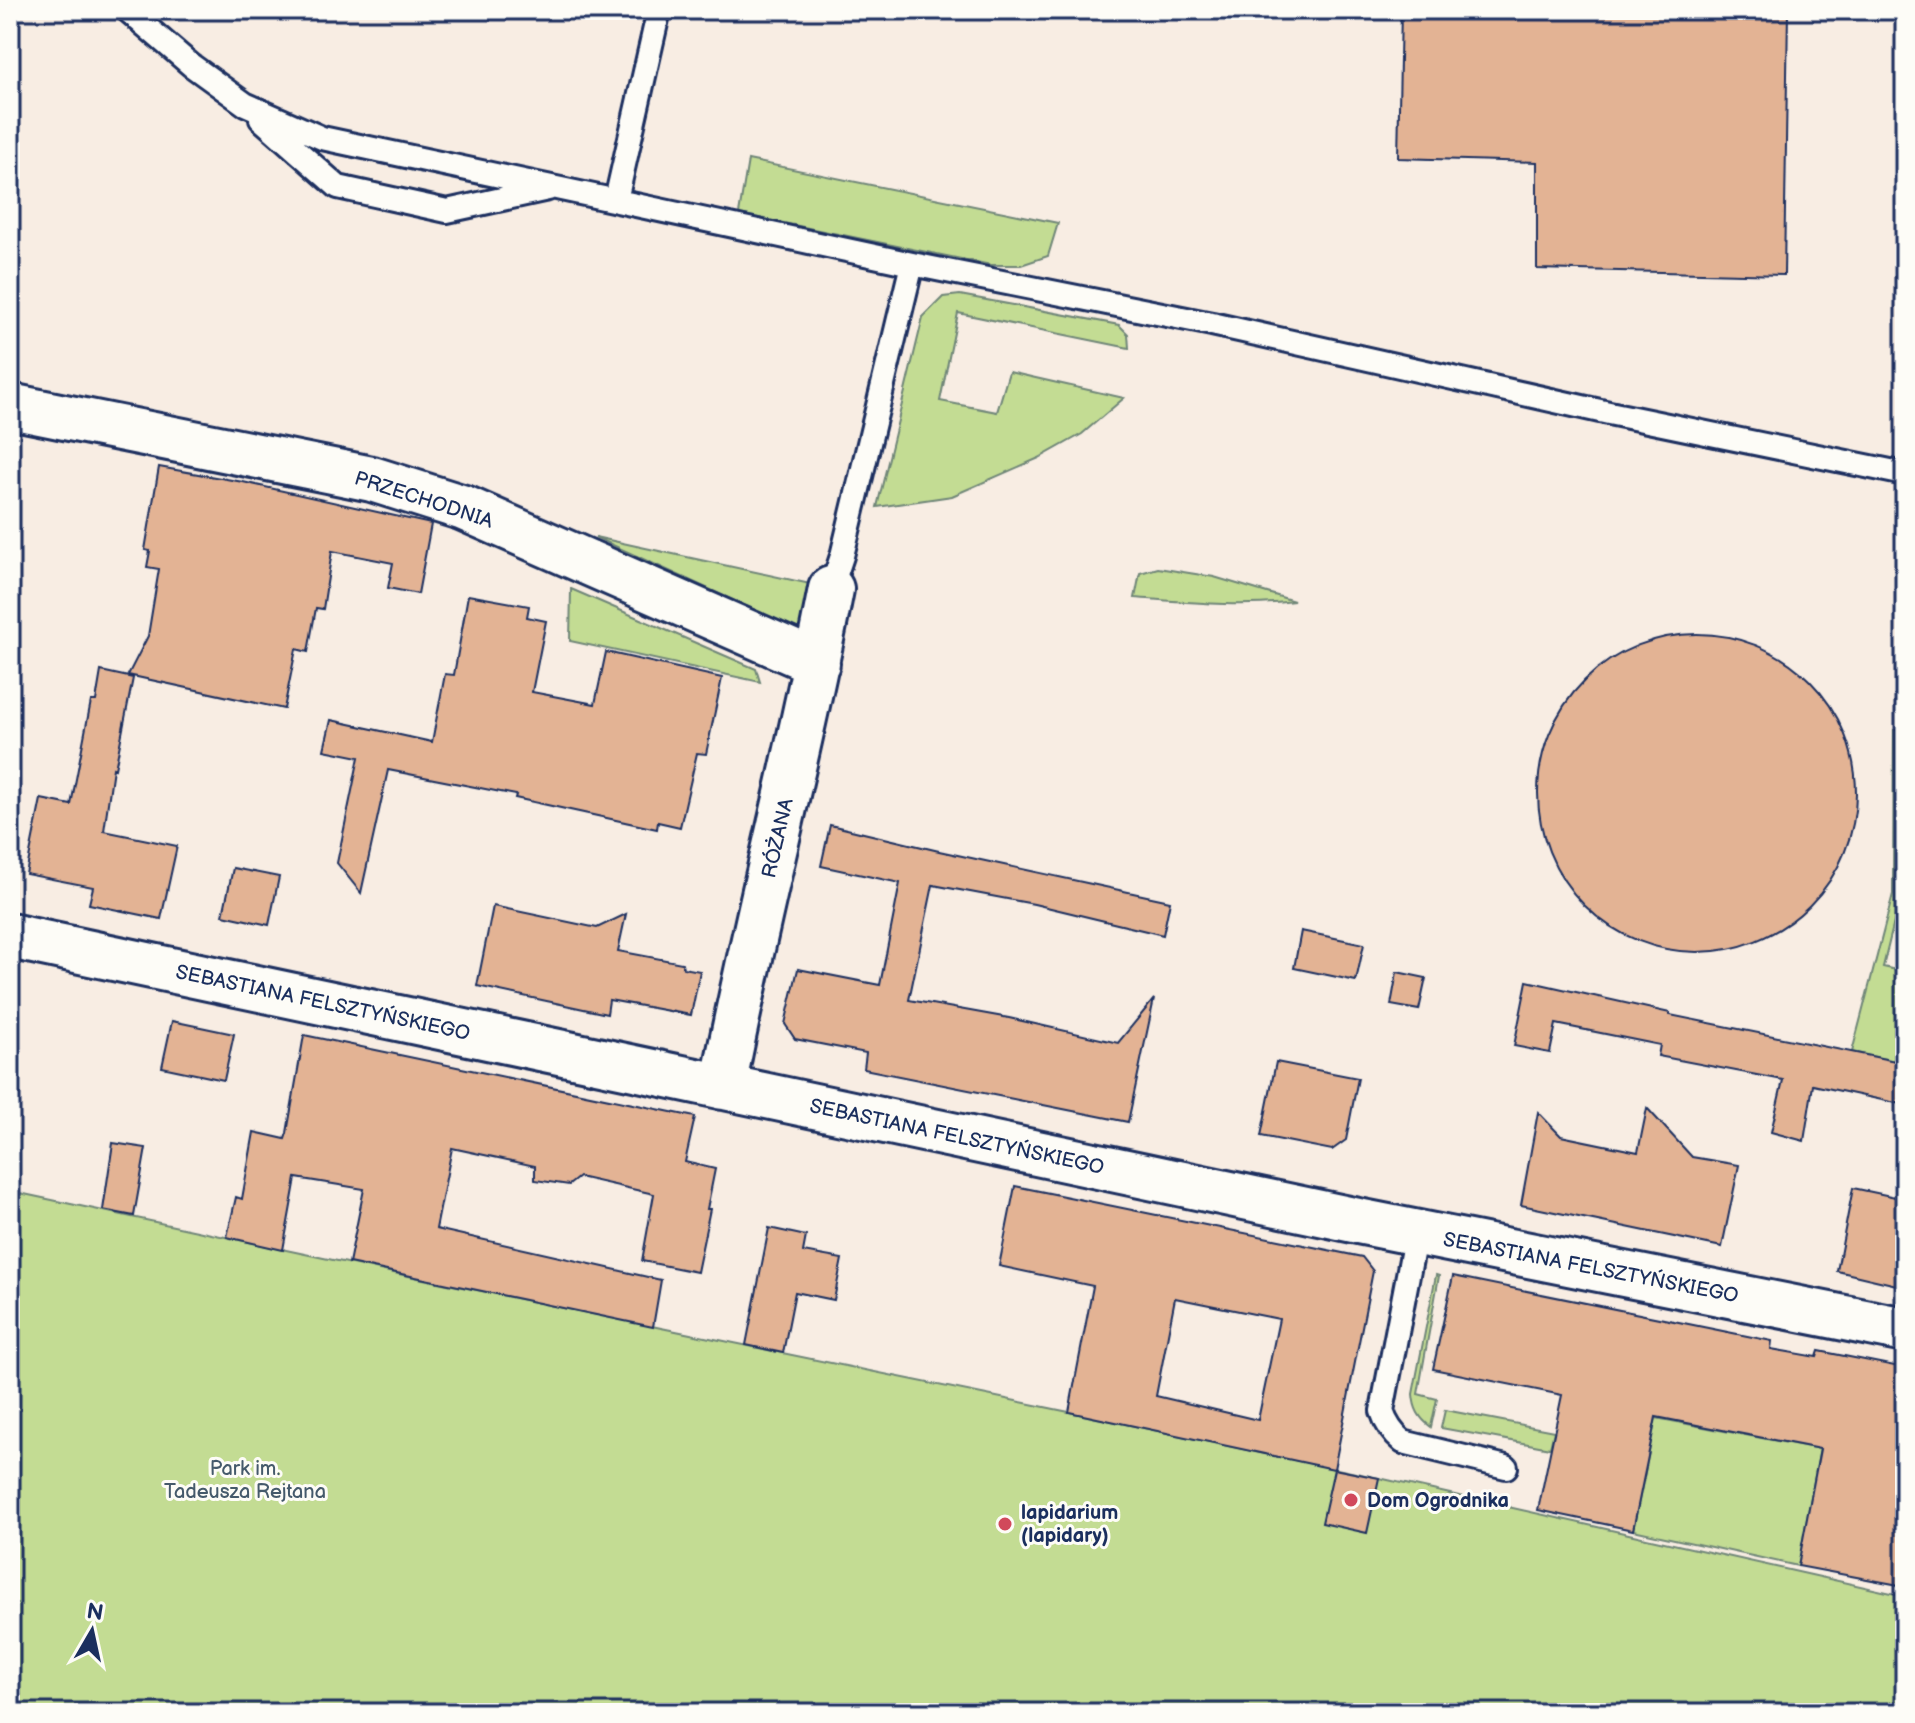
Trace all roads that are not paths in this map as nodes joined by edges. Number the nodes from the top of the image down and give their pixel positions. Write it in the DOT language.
graph roads {
  1 [pos="127,10"];
  2 [pos="659,10"];
  3 [pos="245,104"];
  4 [pos="555,187"];
  5 [pos="616,200"];
  6 [pos="912,264"];
  7 [pos="10,406"];
  8 [pos="1905,474"];
  9 [pos="831,589"];
  10 [pos="817,663"];
  11 [pos="10,936"];
  12 [pos="723,1087"];
  13 [pos="1416,1233"];
  14 [pos="1905,1330"];
  15 [pos="1506,1467"];
  1 -- 3 [label="lane"];
  2 -- 5 [label="lane"];
  3 -- 4 [label="lane"];
  3 -- 4 [label="lane"];
  4 -- 5 [label="lane"];
  5 -- 6 [label="lane"];
  6 -- 8 [label="lane"];
  6 -- 9 [label="lane"];
  7 -- 10 [label="street, PRZECHODNIA"];
  9 -- 10 [label="street, RÓŻANA"];
  10 -- 12 [label="street, RÓŻANA"];
  11 -- 12 [label="street, SEBASTIANA FELSZTYŃSKIEGO"];
  12 -- 13 [label="street, SEBASTIANA FELSZTYŃSKIEGO"];
  13 -- 14 [label="street, SEBASTIANA FELSZTYŃSKIEGO"];
  13 -- 15 [label="lane"];
}
